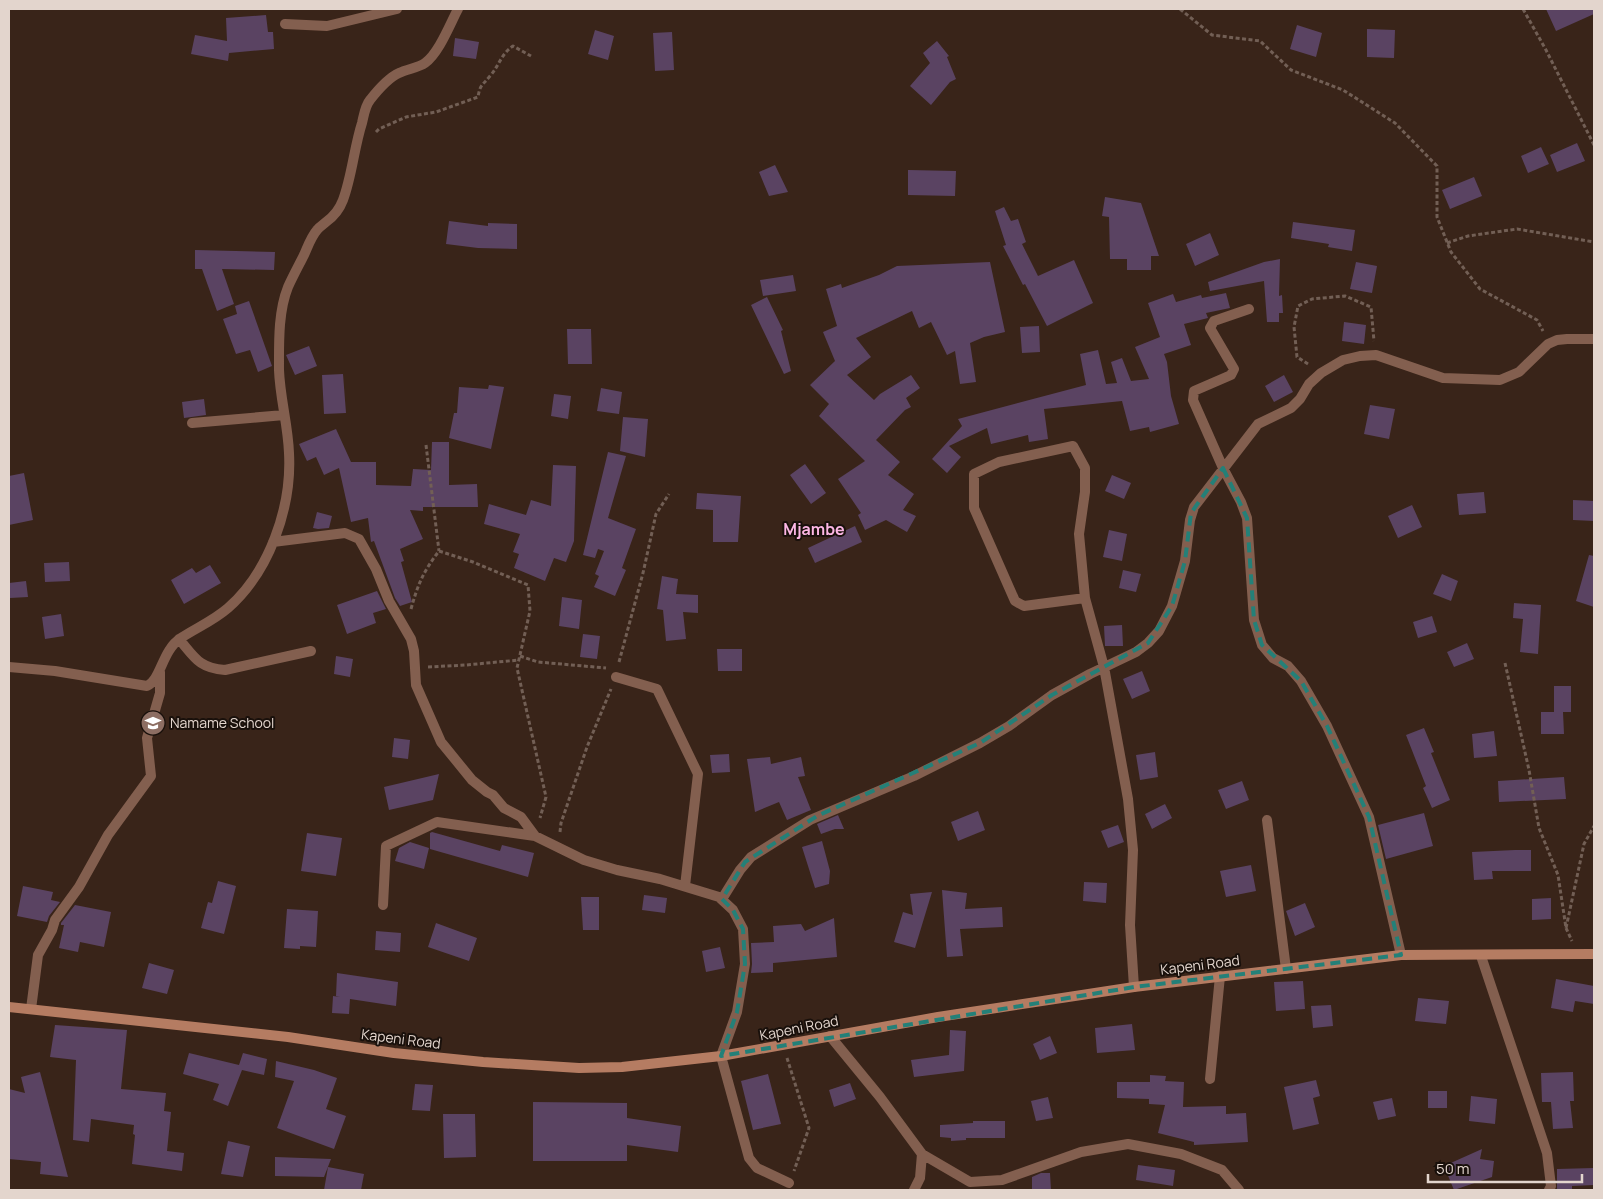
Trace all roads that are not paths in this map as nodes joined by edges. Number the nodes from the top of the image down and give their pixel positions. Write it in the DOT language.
graph roads {
  1 [pos="397,9"];
  2 [pos="458,9"];
  3 [pos="285,24"];
  4 [pos="1249,309"];
  5 [pos="1594,339"];
  6 [pos="284,414"];
  7 [pos="192,423"];
  8 [pos="1223,468"];
  9 [pos="273,542"];
  10 [pos="1085,598"];
  11 [pos="179,639"];
  12 [pos="311,651"];
  13 [pos="9,667"];
  14 [pos="1104,667"];
  15 [pos="160,668"];
  16 [pos="617,673"];
  17 [pos="1267,820"];
  18 [pos="535,836"];
  19 [pos="685,886"];
  20 [pos="722,899"];
  21 [pos="384,905"];
  22 [pos="1594,954"];
  23 [pos="1401,955"];
  24 [pos="1481,956"];
  25 [pos="1286,969"];
  26 [pos="1220,976"];
  27 [pos="1134,987"];
  28 [pos="9,1007"];
  29 [pos="31,1009"];
  30 [pos="830,1036"];
  31 [pos="721,1056"];
  32 [pos="1210,1079"];
  33 [pos="922,1154"];
  34 [pos="789,1183"];
  35 [pos="914,1190"];
  36 [pos="1239,1190"];
  37 [pos="1549,1190"];
  1 -- 3 [label="street"];
  2 -- 6 [label="street"];
  4 -- 8 [label="street"];
  5 -- 8 [label="street"];
  6 -- 7 [label="street"];
  6 -- 9 [label="street"];
  8 -- 14 [label="street"];
  8 -- 23 [label="street"];
  9 -- 11 [label="street"];
  9 -- 18 [label="street"];
  10 -- 10 [label="street"];
  10 -- 14 [label="street"];
  11 -- 12 [label="street"];
  11 -- 15 [label="street"];
  13 -- 15 [label="street"];
  14 -- 20 [label="street"];
  14 -- 27 [label="street"];
  15 -- 29 [label="street"];
  16 -- 19 [label="street"];
  17 -- 25 [label="street"];
  18 -- 19 [label="street"];
  18 -- 21 [label="street"];
  19 -- 20 [label="street"];
  20 -- 31 [label="street"];
  22 -- 24 [label="main road, Kapeni Road"];
  23 -- 24 [label="main road, Kapeni Road"];
  23 -- 25 [label="main road, Kapeni Road"];
  24 -- 37 [label="street"];
  25 -- 26 [label="main road, Kapeni Road"];
  26 -- 27 [label="main road, Kapeni Road"];
  26 -- 32 [label="street"];
  27 -- 30 [label="main road, Kapeni Road"];
  28 -- 29 [label="main road, Kapeni Road"];
  29 -- 31 [label="main road, Kapeni Road"];
  30 -- 31 [label="main road, Kapeni Road"];
  30 -- 33 [label="street"];
  31 -- 34 [label="street"];
  33 -- 35 [label="street"];
  33 -- 36 [label="street"];
}
